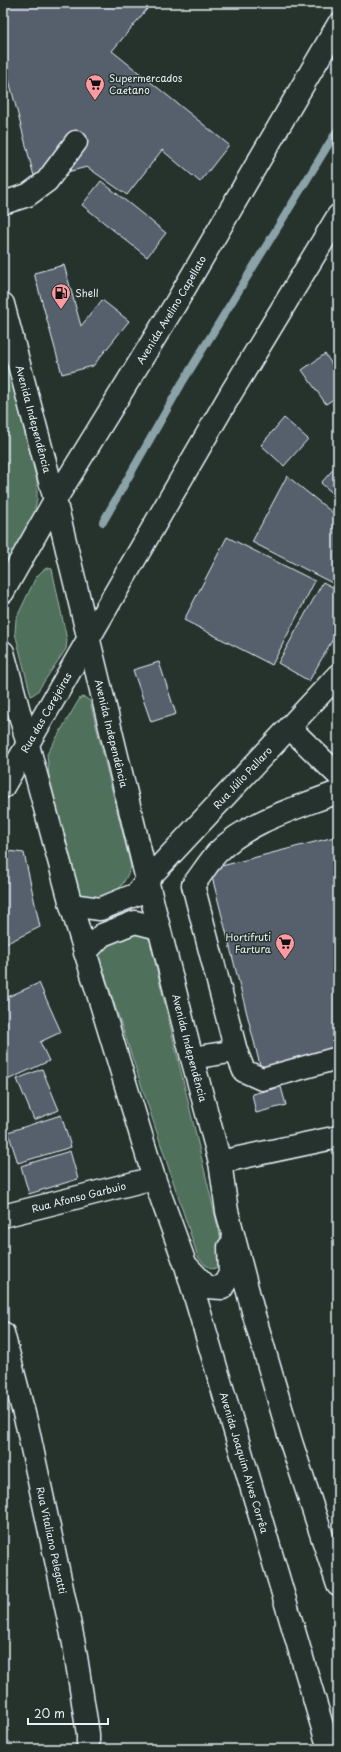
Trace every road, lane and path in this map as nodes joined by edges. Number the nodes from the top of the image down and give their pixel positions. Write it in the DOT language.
graph roads {
  1 [pos="338,25"];
  2 [pos="76,142"];
  3 [pos="3,203"];
  4 [pos="338,216"];
  5 [pos="3,304"];
  6 [pos="55,500"];
  7 [pos="3,592"];
  8 [pos="89,638"];
  9 [pos="3,652"];
  10 [pos="338,675"];
  11 [pos="290,728"];
  12 [pos="28,741"];
  13 [pos="338,775"];
  14 [pos="3,787"];
  15 [pos="338,792"];
  16 [pos="147,880"];
  17 [pos="71,905"];
  18 [pos="159,928"];
  19 [pos="85,953"];
  20 [pos="236,1051"];
  21 [pos="192,1058"];
  22 [pos="338,1058"];
  23 [pos="338,1137"];
  24 [pos="220,1162"];
  25 [pos="154,1178"];
  26 [pos="227,1211"];
  27 [pos="3,1216"];
  28 [pos="186,1266"];
  29 [pos="3,1333"];
  30 [pos="338,1585"];
  31 [pos="88,1749"];
  32 [pos="329,1749"];
  1 -- 6 [label="main road, Avenida Avelino Capellato"];
  2 -- 3 [label="main road"];
  4 -- 8 [label="main road"];
  5 -- 6 [label="main road, Avenida Independência"];
  6 -- 7 [label="main road, Avenida Avelino Capellato"];
  6 -- 8 [label="main road, Avenida Independência"];
  8 -- 12 [label="main road, Rua das Cerejeiras"];
  8 -- 16 [label="main road, Avenida Independência"];
  9 -- 12 [label="main road"];
  10 -- 11 [label="main road, Rua Júlio Pallaro"];
  11 -- 13 [label="main road"];
  11 -- 16 [label="main road, Rua Júlio Pallaro"];
  12 -- 14 [label="main road, Rua das Cerejeiras"];
  12 -- 17 [label="main road"];
  15 -- 20 [label="main road"];
  16 -- 17 [label="main road, Rua Júlio Pallaro"];
  16 -- 18 [label="main road, Avenida Independência"];
  17 -- 19 [label="main road"];
  18 -- 19 [label="main road"];
  18 -- 21 [label="main road, Avenida Independência"];
  19 -- 25 [label="main road"];
  20 -- 21 [label="main road"];
  20 -- 22 [label="main road"];
  21 -- 24 [label="main road, Avenida Independência"];
  23 -- 24 [label="main road"];
  24 -- 26 [label="main road"];
  25 -- 27 [label="main road, Rua Afonso Garbuio"];
  25 -- 28 [label="main road, Avenida Joaquim Alves Corrêa"];
  26 -- 28 [label="main road"];
  26 -- 30 [label="main road"];
  28 -- 32 [label="main road, Avenida Joaquim Alves Corrêa"];
  29 -- 31 [label="main road, Rua Vitaliano Pelegatti"];
}
